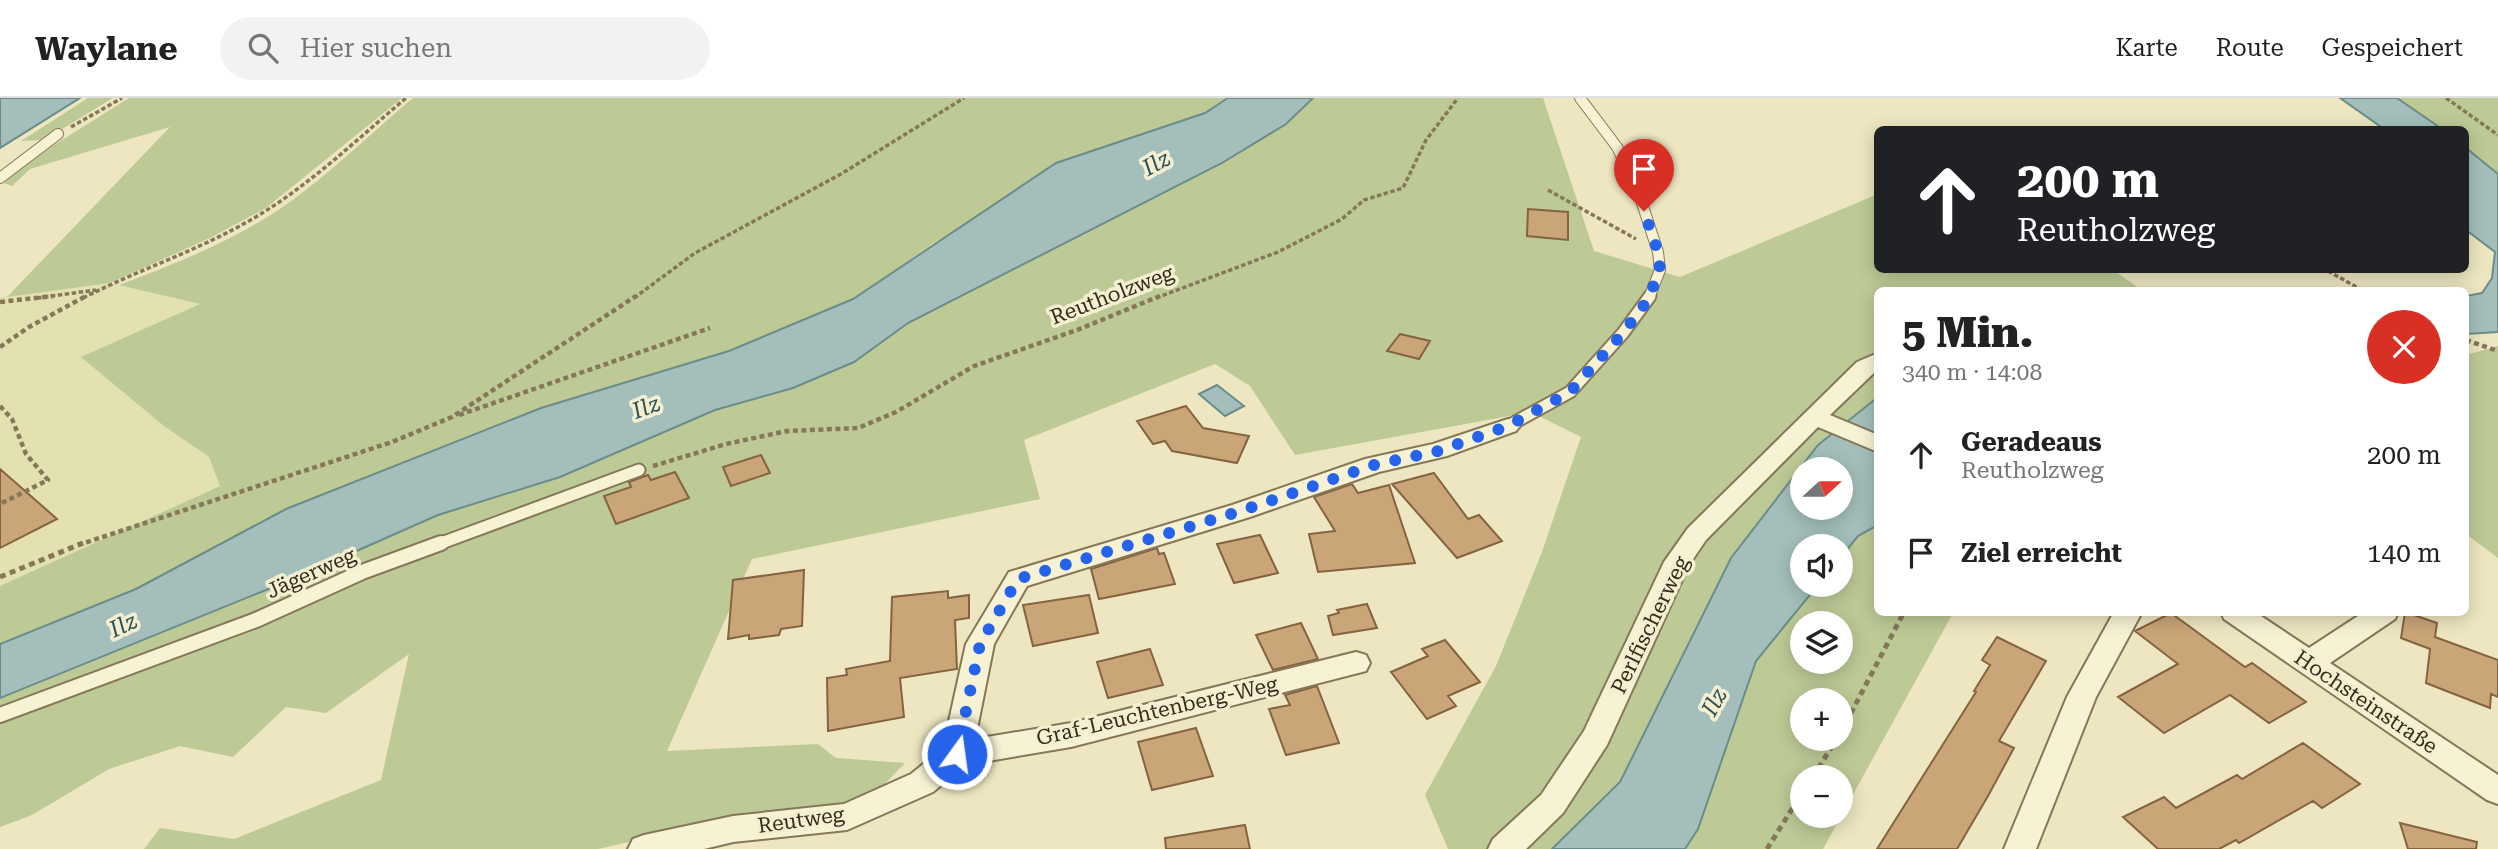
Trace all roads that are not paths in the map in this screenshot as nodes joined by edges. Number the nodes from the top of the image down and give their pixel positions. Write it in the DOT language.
graph roads {
  1 [pos="1580,98"];
  2 [pos="58,134"];
  3 [pos="0,178"];
  4 [pos="1874,362"];
  5 [pos="1826,422"];
  6 [pos="1508,426"];
  7 [pos="1874,442"];
  8 [pos="639,470"];
  9 [pos="2126,616"];
  10 [pos="2240,616"];
  11 [pos="2379,616"];
  12 [pos="1356,663"];
  13 [pos="2308,663"];
  14 [pos="0,715"];
  15 [pos="957,754"];
  16 [pos="2498,791"];
  17 [pos="644,849"];
  18 [pos="1504,849"];
  19 [pos="2020,849"];
  1 -- 6 [label="lane"];
  2 -- 3 [label="lane"];
  4 -- 5 [label="street, Perlfischerweg"];
  5 -- 7 [label="street"];
  5 -- 18 [label="street, Perlfischerweg"];
  6 -- 15 [label="street"];
  8 -- 14 [label="lane, Jägerweg"];
  9 -- 19 [label="street"];
  10 -- 13 [label="street, Hochsteinstraße"];
  11 -- 13 [label="street"];
  12 -- 15 [label="street, Graf-Leuchtenberg-Weg"];
  13 -- 16 [label="street, Hochsteinstraße"];
  15 -- 17 [label="street, Reutweg"];
}
